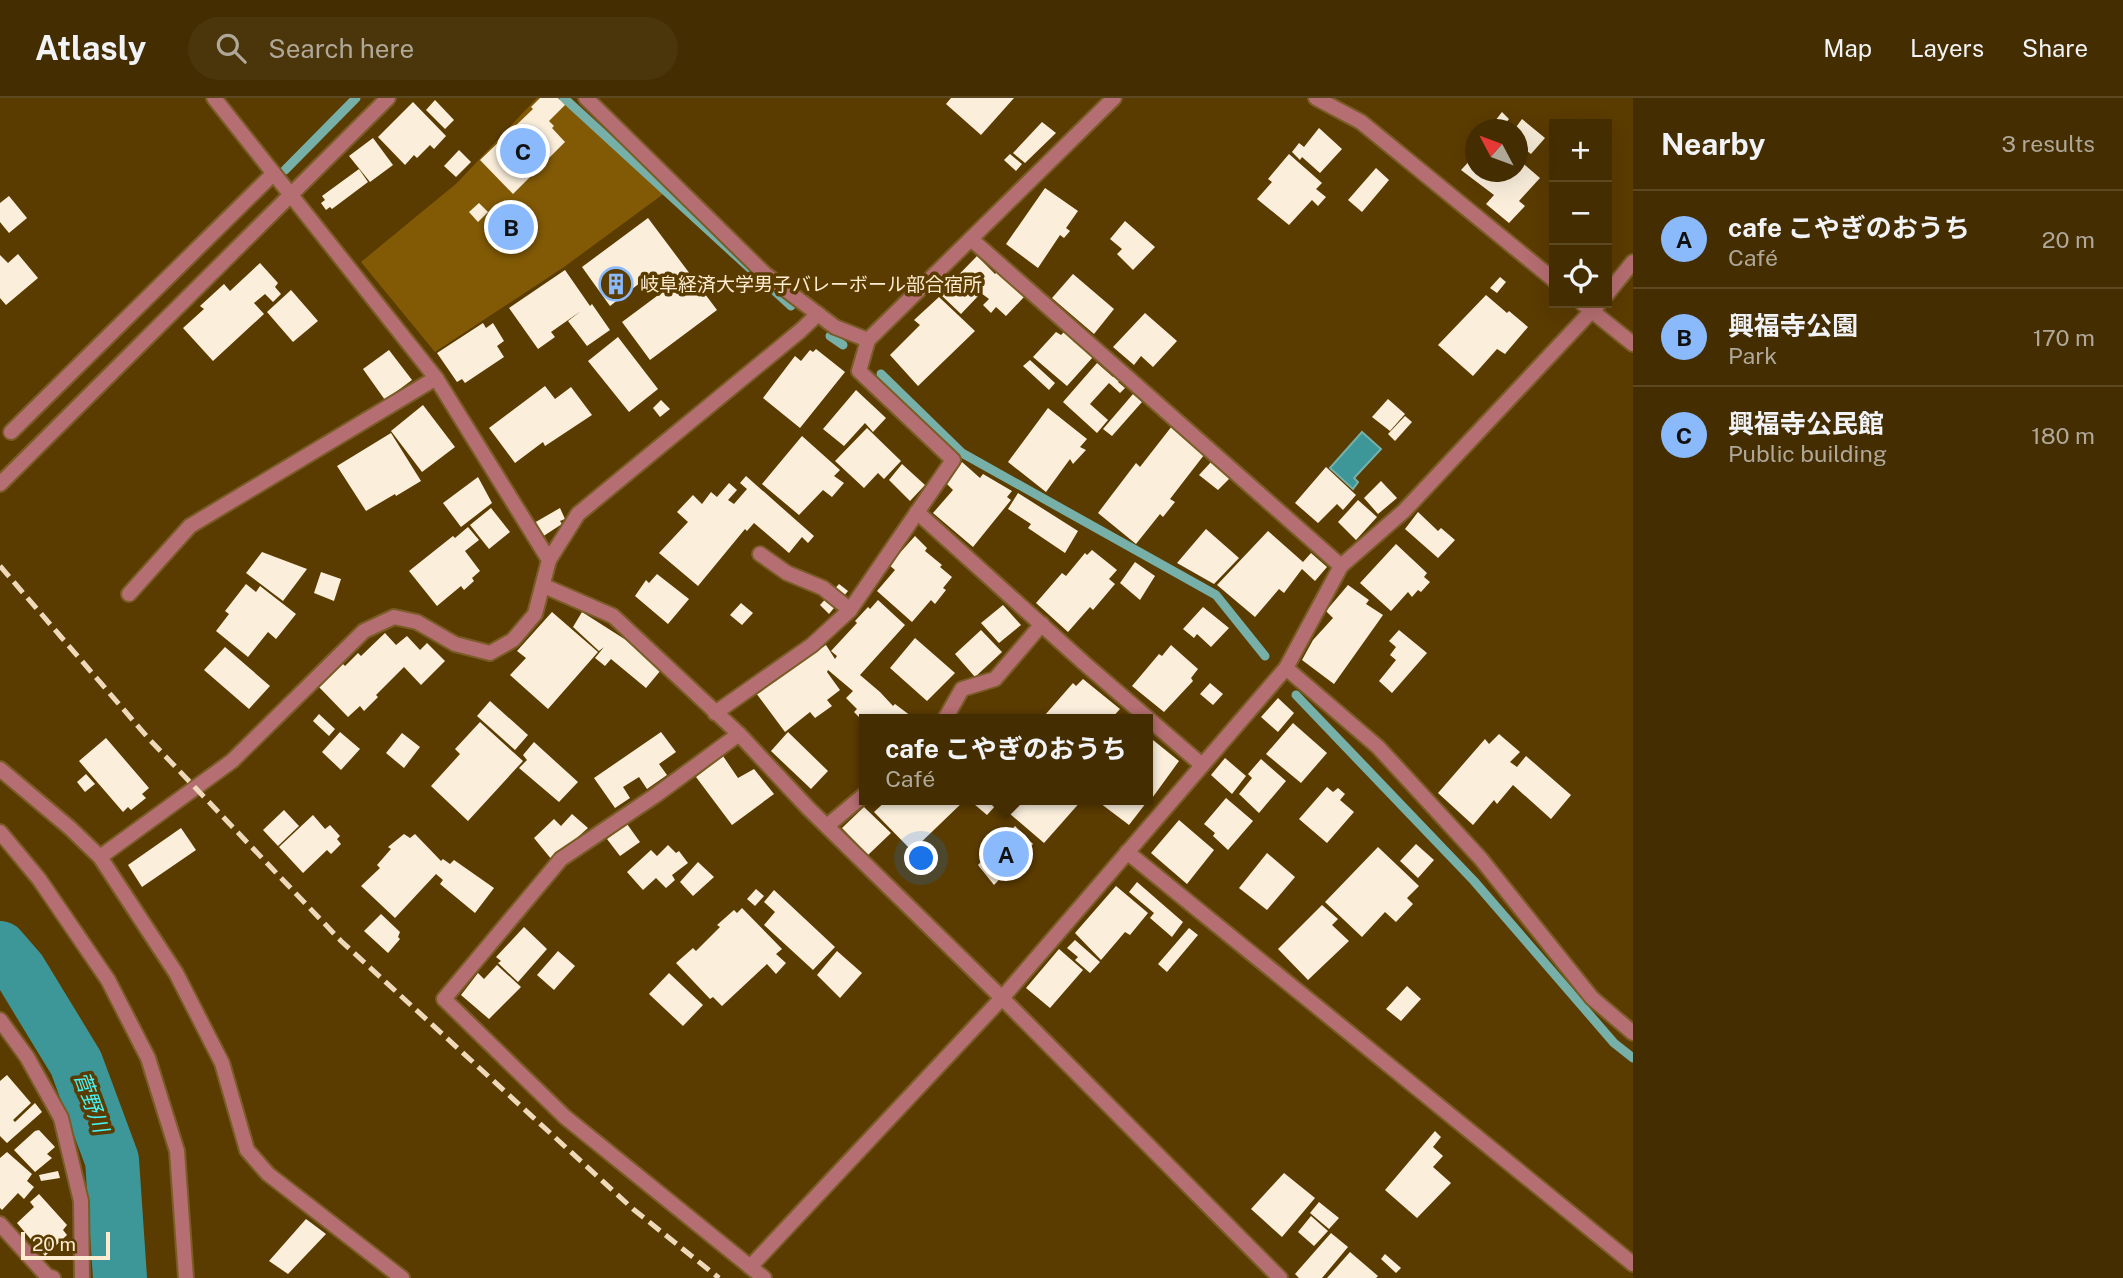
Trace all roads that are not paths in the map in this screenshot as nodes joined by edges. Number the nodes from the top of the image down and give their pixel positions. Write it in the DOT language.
graph roads {
  1 [pos="214,98"];
  2 [pos="388,98"];
  3 [pos="586,98"];
  4 [pos="1114,98"];
  5 [pos="1316,98"];
  6 [pos="273,174"];
  7 [pos="289,195"];
  8 [pos="971,239"];
  9 [pos="1633,262"];
  10 [pos="1549,276"];
  11 [pos="1612,287"];
  12 [pos="1588,308"];
  13 [pos="1594,308"];
  14 [pos="818,314"];
  15 [pos="868,340"];
  16 [pos="1633,344"];
  17 [pos="436,378"];
  18 [pos="11,432"];
  19 [pos="0,484"];
  20 [pos="917,512"];
  21 [pos="760,554"];
  22 [pos="549,561"];
  23 [pos="1341,566"];
  24 [pos="544,586"];
  25 [pos="129,594"];
  26 [pos="850,610"];
  27 [pos="1042,624"];
  28 [pos="1286,668"];
  29 [pos="715,713"];
  30 [pos="948,714"];
  31 [pos="1144,714"];
  32 [pos="1153,722"];
  33 [pos="738,734"];
  34 [pos="1202,765"];
  35 [pos="0,769"];
  36 [pos="859,799"];
  37 [pos="827,826"];
  38 [pos="0,832"];
  39 [pos="1127,852"];
  40 [pos="100,857"];
  41 [pos="1002,998"];
  42 [pos="0,1020"];
  43 [pos="1633,1033"];
  44 [pos="0,1224"];
  45 [pos="1633,1264"];
  46 [pos="750,1267"];
  47 [pos="53,1278"];
  48 [pos="82,1278"];
  49 [pos="186,1278"];
  50 [pos="402,1278"];
  51 [pos="764,1278"];
  52 [pos="1280,1278"];
  1 -- 6 [label="street"];
  2 -- 7 [label="street"];
  3 -- 14 [label="street"];
  4 -- 8 [label="street"];
  5 -- 10 [label="street"];
  6 -- 7 [label="street"];
  6 -- 18 [label="street"];
  7 -- 17 [label="street"];
  7 -- 19 [label="street"];
  8 -- 15 [label="street"];
  8 -- 23 [label="street"];
  9 -- 11 [label="street"];
  12 -- 23 [label="street"];
  13 -- 16 [label="street"];
  14 -- 15 [label="street"];
  14 -- 22 [label="street"];
  15 -- 20 [label="street"];
  17 -- 22 [label="street"];
  17 -- 25 [label="street"];
  20 -- 26 [label="street"];
  20 -- 27 [label="street"];
  21 -- 26 [label="street"];
  22 -- 24 [label="street"];
  23 -- 28 [label="street"];
  24 -- 29 [label="street"];
  24 -- 40 [label="street"];
  26 -- 29 [label="street"];
  27 -- 30 [label="street"];
  27 -- 31 [label="street"];
  28 -- 34 [label="street"];
  28 -- 43 [label="street"];
  29 -- 33 [label="street"];
  32 -- 34 [label="street"];
  33 -- 37 [label="street"];
  33 -- 46 [label="street"];
  34 -- 39 [label="street"];
  35 -- 40 [label="street"];
  36 -- 37 [label="street"];
  37 -- 41 [label="street"];
  38 -- 49 [label="street"];
  39 -- 41 [label="street"];
  39 -- 45 [label="street"];
  40 -- 50 [label="street"];
  41 -- 46 [label="street"];
  41 -- 52 [label="street"];
  42 -- 48 [label="street"];
  44 -- 47 [label="street"];
  46 -- 51 [label="street"];
}
